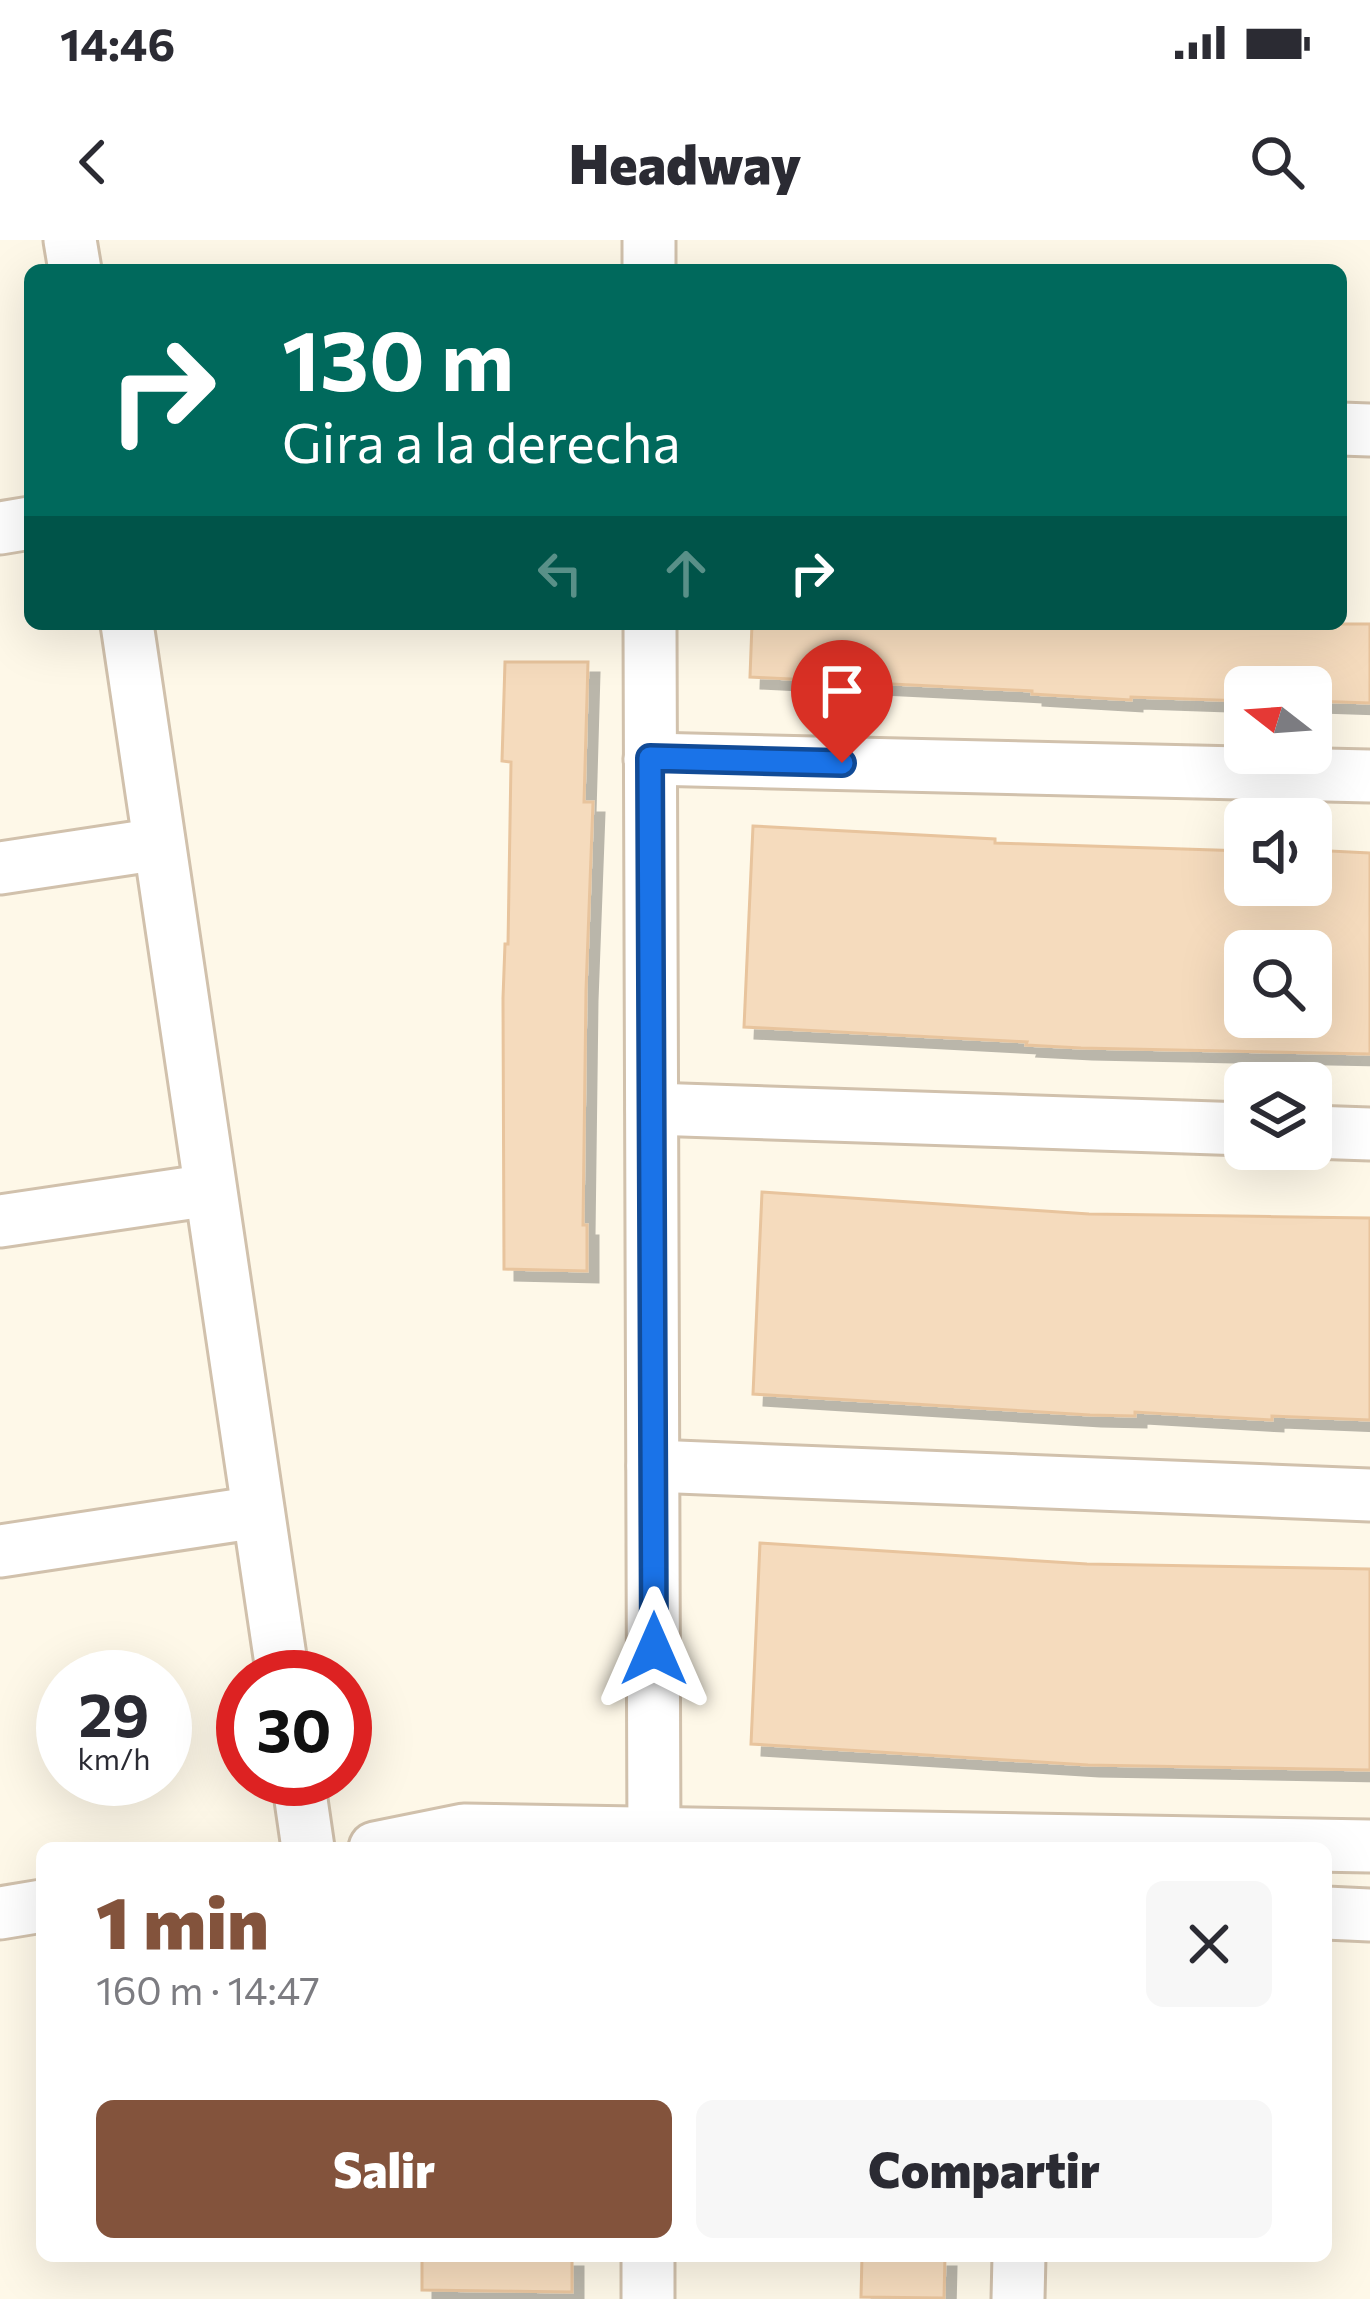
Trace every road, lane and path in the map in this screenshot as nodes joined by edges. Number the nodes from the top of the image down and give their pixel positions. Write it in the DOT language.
graph roads {
  1 [pos="128,630"];
  2 [pos="650,630"];
  3 [pos="650,758"];
  4 [pos="1370,776"];
  5 [pos="159,844"];
  6 [pos="0,868"];
  7 [pos="652,1109"];
  8 [pos="1224,1129"];
  9 [pos="1332,1133"];
  10 [pos="1370,1134"];
  11 [pos="210,1190"];
  12 [pos="0,1221"];
  13 [pos="653,1466"];
  14 [pos="1370,1495"];
  15 [pos="258,1512"];
  16 [pos="0,1551"];
  17 [pos="279,1650"];
  18 [pos="302,1806"];
  19 [pos="654,1840"];
  20 [pos="307,1842"];
  21 [pos="405,1842"];
  22 [pos="841,1842"];
  23 [pos="1332,1846"];
  24 [pos="1370,1846"];
  25 [pos="36,1907"];
  26 [pos="0,1913"];
  27 [pos="1332,1913"];
  28 [pos="1370,1915"];
  29 [pos="648,2262"];
  30 [pos="1019,2262"];
  31 [pos="647,2299"];
  32 [pos="1018,2299"];
  1 -- 5 [label="street"];
  2 -- 3 [label="street"];
  3 -- 4 [label="street"];
  3 -- 7 [label="street"];
  5 -- 6 [label="street"];
  5 -- 11 [label="street"];
  7 -- 8 [label="street"];
  7 -- 13 [label="street"];
  9 -- 10 [label="street"];
  11 -- 12 [label="street"];
  11 -- 15 [label="street"];
  13 -- 14 [label="street"];
  13 -- 19 [label="street"];
  15 -- 16 [label="street"];
  15 -- 17 [label="street"];
  18 -- 20 [label="street"];
  19 -- 21 [label="street"];
  19 -- 22 [label="street"];
  23 -- 24 [label="street"];
  25 -- 26 [label="street"];
  27 -- 28 [label="street"];
  29 -- 31 [label="street"];
  30 -- 32 [label="street"];
}
